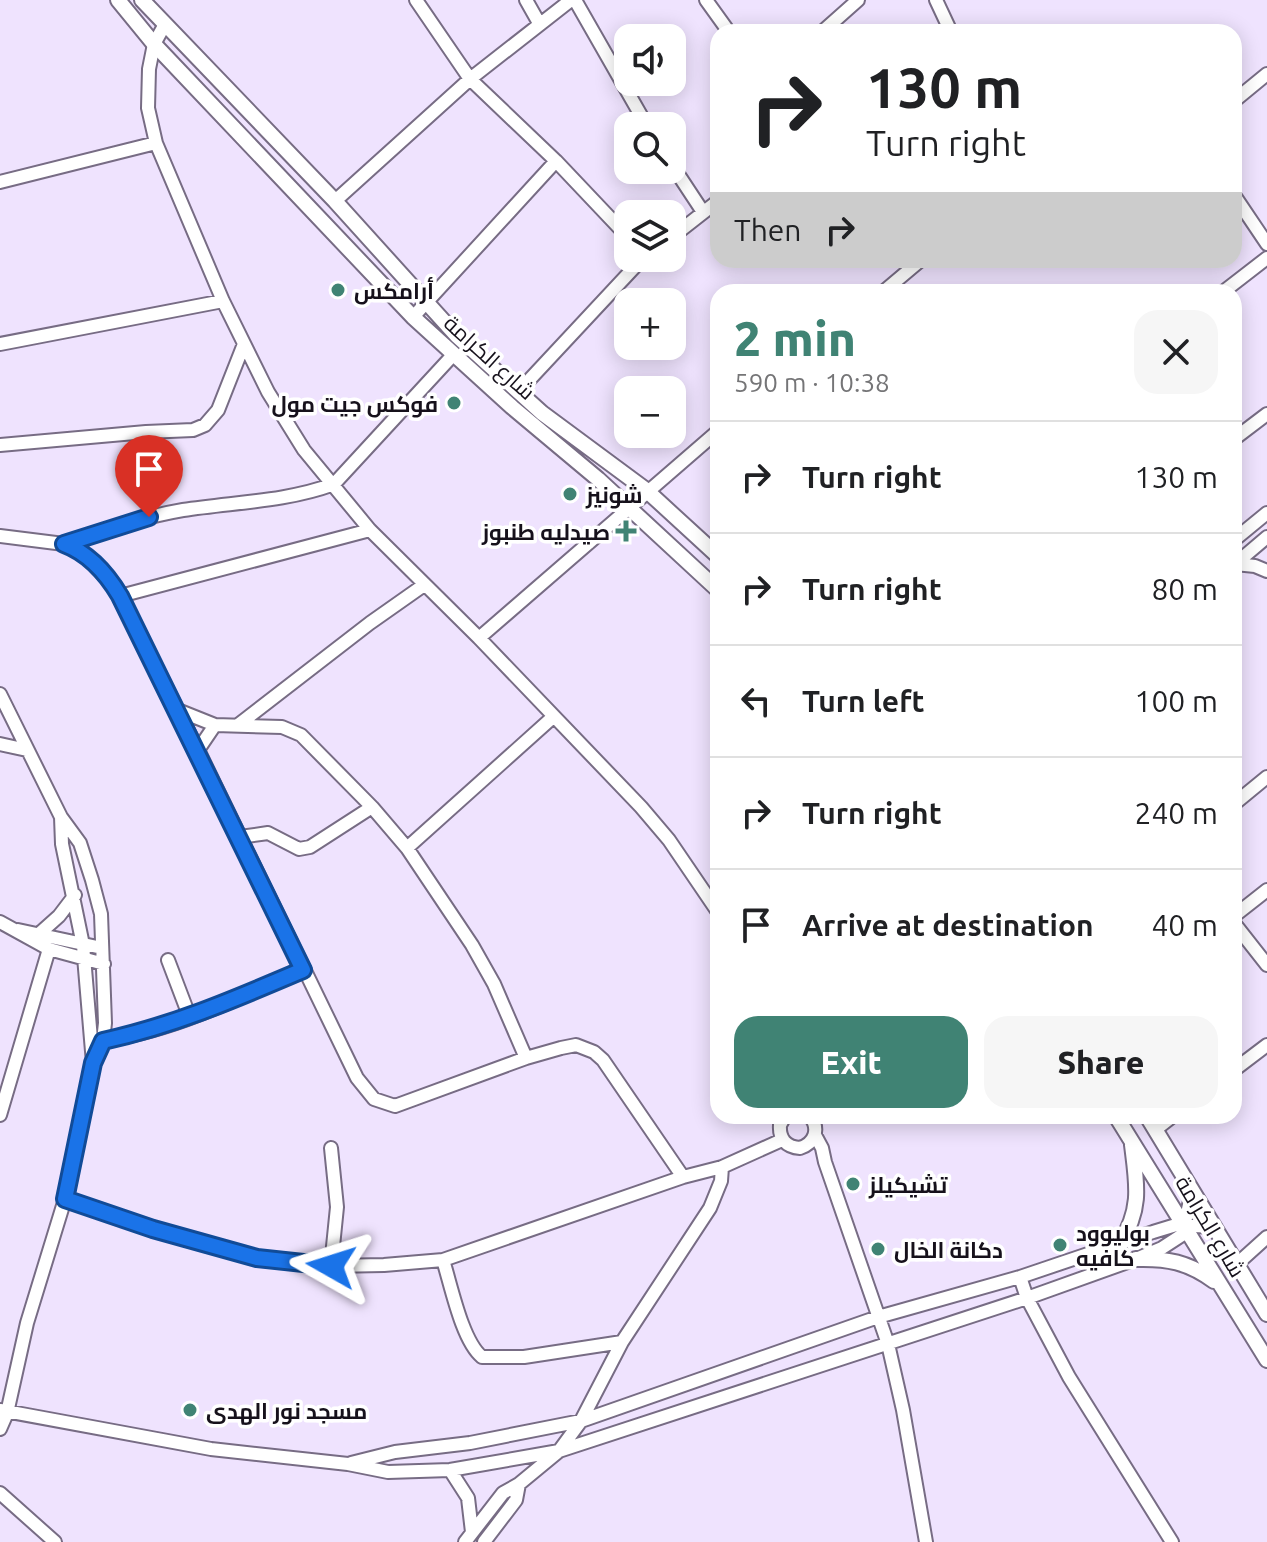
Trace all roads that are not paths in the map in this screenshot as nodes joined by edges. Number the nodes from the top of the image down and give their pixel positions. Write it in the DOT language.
graph roads {
  1 [pos="118,0"];
  2 [pos="142,0"];
  3 [pos="416,0"];
  4 [pos="526,0"];
  5 [pos="573,0"];
  6 [pos="706,0"];
  7 [pos="858,0"];
  8 [pos="936,0"];
  9 [pos="539,23"];
  10 [pos="723,24"];
  11 [pos="831,24"];
  12 [pos="947,24"];
  13 [pos="164,26"];
  14 [pos="154,44"];
  15 [pos="1267,74"];
  16 [pos="470,79"];
  17 [pos="1242,94"];
  18 [pos="639,112"];
  19 [pos="156,143"];
  20 [pos="556,161"];
  21 [pos="0,182"];
  22 [pos="685,184"];
  23 [pos="335,201"];
  24 [pos="710,207"];
  25 [pos="1242,207"];
  26 [pos="703,212"];
  27 [pos="614,222"];
  28 [pos="686,226"];
  29 [pos="1267,244"];
  30 [pos="1267,258"];
  31 [pos="909,268"];
  32 [pos="630,272"];
  33 [pos="892,284"];
  34 [pos="1233,284"];
  35 [pos="223,301"];
  36 [pos="425,302"];
  37 [pos="413,317"];
  38 [pos="0,344"];
  39 [pos="244,344"];
  40 [pos="453,355"];
  41 [pos="518,392"];
  42 [pos="1267,414"];
  43 [pos="1242,433"];
  44 [pos="710,438"];
  45 [pos="0,445"];
  46 [pos="334,484"];
  47 [pos="646,490"];
  48 [pos="629,507"];
  49 [pos="1267,513"];
  50 [pos="370,530"];
  51 [pos="1242,533"];
  52 [pos="0,536"];
  53 [pos="1267,537"];
  54 [pos="64,544"];
  55 [pos="710,549"];
  56 [pos="1242,558"];
  57 [pos="1242,565"];
  58 [pos="1267,571"];
  59 [pos="710,583"];
  60 [pos="424,585"];
  61 [pos="120,596"];
  62 [pos="479,638"];
  63 [pos="0,694"];
  64 [pos="175,709"];
  65 [pos="553,717"];
  66 [pos="215,725"];
  67 [pos="238,725"];
  68 [pos="0,744"];
  69 [pos="27,750"];
  70 [pos="198,750"];
  71 [pos="1267,777"];
  72 [pos="1242,797"];
  73 [pos="372,807"];
  74 [pos="61,817"];
  75 [pos="240,837"];
  76 [pos="407,848"];
  77 [pos="1267,890"];
  78 [pos="75,895"];
  79 [pos="710,900"];
  80 [pos="1242,910"];
  81 [pos="0,922"];
  82 [pos="15,929"];
  83 [pos="40,933"];
  84 [pos="1242,934"];
  85 [pos="1246,939"];
  86 [pos="1242,942"];
  87 [pos="83,945"];
  88 [pos="102,948"];
  89 [pos="49,949"];
  90 [pos="168,960"];
  91 [pos="84,961"];
  92 [pos="104,964"];
  93 [pos="1267,965"];
  94 [pos="303,970"];
  95 [pos="190,1018"];
  96 [pos="96,1042"];
  97 [pos="1267,1045"];
  98 [pos="526,1058"];
  99 [pos="1242,1064"];
  100 [pos="0,1115"];
  101 [pos="781,1124"];
  102 [pos="814,1124"];
  103 [pos="1121,1124"];
  104 [pos="1152,1124"];
  105 [pos="1163,1124"];
  106 [pos="1155,1130"];
  107 [pos="815,1135"];
  108 [pos="782,1140"];
  109 [pos="1132,1141"];
  110 [pos="806,1146"];
  111 [pos="331,1148"];
  112 [pos="825,1162"];
  113 [pos="722,1167"];
  114 [pos="683,1177"];
  115 [pos="1192,1192"];
  116 [pos="65,1199"];
  117 [pos="1186,1225"];
  118 [pos="1213,1227"];
  119 [pos="1266,1240"];
  120 [pos="1120,1244"];
  121 [pos="1136,1259"];
  122 [pos="443,1260"];
  123 [pos="1237,1264"];
  124 [pos="331,1266"];
  125 [pos="1020,1277"];
  126 [pos="1221,1287"];
  127 [pos="1027,1298"];
  128 [pos="1267,1314"];
  129 [pos="878,1317"];
  130 [pos="622,1342"];
  131 [pos="888,1344"];
  132 [pos="1267,1360"];
  133 [pos="4,1411"];
  134 [pos="581,1421"];
  135 [pos="0,1429"];
  136 [pos="559,1451"];
  137 [pos="348,1464"];
  138 [pos="450,1470"];
  139 [pos="519,1484"];
  140 [pos="0,1493"];
  141 [pos="468,1537"];
  142 [pos="55,1542"];
  143 [pos="484,1542"];
  144 [pos="926,1542"];
  145 [pos="1172,1542"];
  1 -- 14 [label="street, شارع الكرامة"];
  2 -- 13 [label="street, شارع الكرامة"];
  3 -- 16 [label="street"];
  4 -- 9 [label="street"];
  5 -- 9 [label="street"];
  5 -- 18 [label="street"];
  6 -- 10 [label="street"];
  7 -- 11 [label="street"];
  8 -- 12 [label="street"];
  9 -- 16 [label="street"];
  13 -- 14 [label="street"];
  13 -- 23 [label="street, شارع الكرامة"];
  14 -- 19 [label="street"];
  14 -- 37 [label="street, شارع الكرامة"];
  15 -- 17 [label="street"];
  16 -- 20 [label="street"];
  16 -- 23 [label="street"];
  19 -- 21 [label="street"];
  19 -- 35 [label="street"];
  20 -- 27 [label="street"];
  20 -- 36 [label="street"];
  22 -- 26 [label="street"];
  23 -- 36 [label="street, شارع الكرامة"];
  24 -- 26 [label="street"];
  25 -- 29 [label="street"];
  26 -- 28 [label="street"];
  30 -- 34 [label="street"];
  31 -- 33 [label="street"];
  32 -- 41 [label="street"];
  35 -- 38 [label="street"];
  35 -- 39 [label="street"];
  36 -- 37 [label="street"];
  36 -- 41 [label="street, شارع الكرامة"];
  37 -- 40 [label="street, شارع الكرامة"];
  39 -- 45 [label="street"];
  39 -- 46 [label="street"];
  40 -- 46 [label="street"];
  40 -- 48 [label="street, شارع الكرامة"];
  41 -- 47 [label="street, شارع الكرامة"];
  42 -- 43 [label="street"];
  44 -- 47 [label="street"];
  46 -- 50 [label="street"];
  46 -- 54 [label="street"];
  47 -- 48 [label="street"];
  47 -- 55 [label="street, شارع الكرامة"];
  48 -- 59 [label="street, شارع الكرامة"];
  48 -- 62 [label="street"];
  49 -- 51 [label="street"];
  50 -- 60 [label="street"];
  50 -- 61 [label="street"];
  52 -- 54 [label="street"];
  53 -- 56 [label="street"];
  54 -- 61 [label="street"];
  57 -- 58 [label="street"];
  60 -- 62 [label="street"];
  60 -- 67 [label="street"];
  61 -- 64 [label="street"];
  62 -- 65 [label="street"];
  63 -- 69 [label="street"];
  64 -- 66 [label="street"];
  64 -- 70 [label="street"];
  65 -- 76 [label="street"];
  65 -- 79 [label="street"];
  66 -- 67 [label="street"];
  66 -- 70 [label="street"];
  67 -- 73 [label="street"];
  68 -- 69 [label="street"];
  69 -- 74 [label="street"];
  70 -- 75 [label="street"];
  71 -- 72 [label="street"];
  73 -- 75 [label="street"];
  73 -- 76 [label="street"];
  74 -- 78 [label="street"];
  74 -- 88 [label="street"];
  75 -- 94 [label="street"];
  76 -- 98 [label="street"];
  77 -- 80 [label="street"];
  78 -- 83 [label="street"];
  78 -- 87 [label="street"];
  81 -- 82 [label="street"];
  82 -- 83 [label="street"];
  82 -- 89 [label="street"];
  83 -- 87 [label="street"];
  84 -- 85 [label="street"];
  85 -- 86 [label="street"];
  85 -- 93 [label="street"];
  87 -- 88 [label="street"];
  87 -- 91 [label="street"];
  88 -- 92 [label="street"];
  89 -- 91 [label="street"];
  89 -- 100 [label="street"];
  90 -- 95 [label="street"];
  91 -- 92 [label="street"];
  91 -- 96 [label="street"];
  92 -- 96 [label="street"];
  94 -- 95 [label="street"];
  94 -- 98 [label="street"];
  95 -- 96 [label="street"];
  96 -- 116 [label="street"];
  97 -- 99 [label="street"];
  98 -- 114 [label="street"];
  101 -- 108 [label="street"];
  102 -- 107 [label="street"];
  103 -- 109 [label="street, شارع الكرامة"];
  104 -- 106 [label="street, شارع الكرامة"];
  105 -- 106 [label="street"];
  106 -- 115 [label="street, شارع الكرامة"];
  107 -- 110 [label="street"];
  107 -- 112 [label="street"];
  108 -- 110 [label="street"];
  108 -- 113 [label="street"];
  109 -- 117 [label="street, شارع الكرامة"];
  109 -- 120 [label="street"];
  110 -- 112 [label="street"];
  111 -- 124 [label="street"];
  112 -- 129 [label="street"];
  113 -- 114 [label="street"];
  113 -- 130 [label="street"];
  114 -- 122 [label="street"];
  115 -- 117 [label="street"];
  115 -- 118 [label="street, شارع الكرامة"];
  116 -- 124 [label="street"];
  116 -- 133 [label="street"];
  117 -- 118 [label="street"];
  117 -- 120 [label="street"];
  117 -- 121 [label="street"];
  117 -- 126 [label="street, شارع الكرامة"];
  118 -- 123 [label="street, شارع الكرامة"];
  119 -- 123 [label="street"];
  120 -- 125 [label="street"];
  121 -- 126 [label="street"];
  121 -- 127 [label="street"];
  122 -- 124 [label="street"];
  122 -- 130 [label="street"];
  123 -- 128 [label="street, شارع الكرامة"];
  125 -- 127 [label="street"];
  125 -- 129 [label="street"];
  126 -- 132 [label="street, شارع الكرامة"];
  127 -- 131 [label="street"];
  127 -- 145 [label="street"];
  129 -- 131 [label="street"];
  129 -- 134 [label="street"];
  130 -- 134 [label="street"];
  131 -- 136 [label="street"];
  131 -- 144 [label="street"];
  133 -- 135 [label="street"];
  133 -- 137 [label="street"];
  134 -- 136 [label="street"];
  134 -- 137 [label="street"];
  136 -- 138 [label="street"];
  136 -- 139 [label="street"];
  137 -- 138 [label="street"];
  138 -- 141 [label="street"];
  139 -- 141 [label="street"];
  139 -- 143 [label="street"];
  140 -- 142 [label="street"];
}
